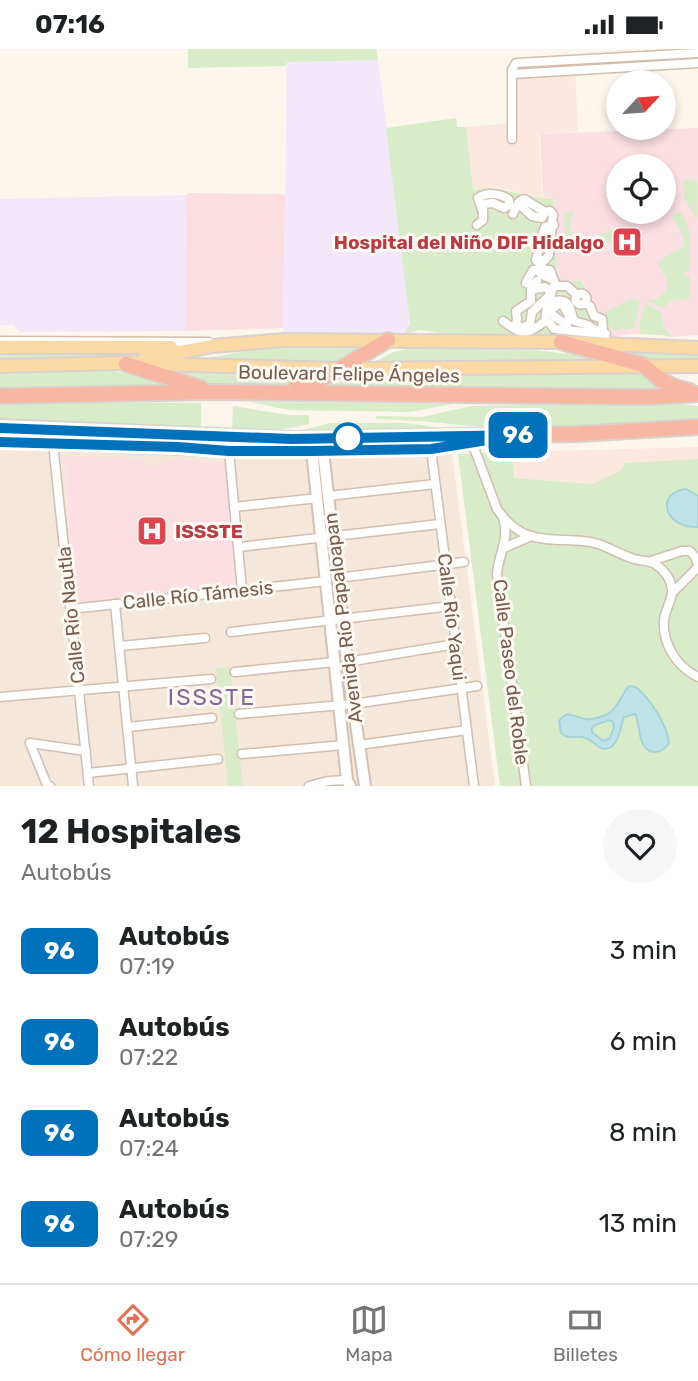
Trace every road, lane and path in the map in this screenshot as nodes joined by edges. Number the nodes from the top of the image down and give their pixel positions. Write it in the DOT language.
graph roads {
  1 [pos="698,53"];
  2 [pos="642,56"];
  3 [pos="698,63"];
  4 [pos="641,67"];
  5 [pos="513,74"];
  6 [pos="512,139"];
  7 [pos="477,225"];
  8 [pos="537,281"];
  9 [pos="551,297"];
  10 [pos="503,321"];
  11 [pos="545,321"];
  12 [pos="606,334"];
  13 [pos="388,340"];
  14 [pos="0,341"];
  15 [pos="261,341"];
  16 [pos="561,342"];
  17 [pos="213,346"];
  18 [pos="0,347"];
  19 [pos="698,348"];
  20 [pos="121,363"];
  21 [pos="643,365"];
  22 [pos="1,366"];
  23 [pos="698,366"];
  24 [pos="342,369"];
  25 [pos="212,392"];
  26 [pos="244,392"];
  27 [pos="698,393"];
  28 [pos="0,396"];
  29 [pos="0,428"];
  30 [pos="698,428"];
  31 [pos="131,432"];
  32 [pos="0,434"];
  33 [pos="103,438"];
  34 [pos="475,439"];
  35 [pos="0,442"];
  36 [pos="53,443"];
  37 [pos="178,447"];
  38 [pos="431,449"];
  39 [pos="229,451"];
  40 [pos="318,451"];
  41 [pos="435,484"];
  42 [pos="323,497"];
  43 [pos="234,507"];
  44 [pos="503,517"];
  45 [pos="440,524"];
  46 [pos="531,536"];
  47 [pos="328,537"];
  48 [pos="239,547"];
  49 [pos="504,548"];
  50 [pos="651,561"];
  51 [pos="464,562"];
  52 [pos="446,565"];
  53 [pos="338,578"];
  54 [pos="326,582"];
  55 [pos="243,590"];
  56 [pos="673,592"];
  57 [pos="115,604"];
  58 [pos="451,606"];
  59 [pos="71,609"];
  60 [pos="343,620"];
  61 [pos="330,622"];
  62 [pos="231,632"];
  63 [pos="205,638"];
  64 [pos="456,645"];
  65 [pos="120,646"];
  66 [pos="335,662"];
  67 [pos="347,662"];
  68 [pos="235,672"];
  69 [pos="698,677"];
  70 [pos="211,679"];
  71 [pos="124,686"];
  72 [pos="477,686"];
  73 [pos="461,689"];
  74 [pos="79,692"];
  75 [pos="0,697"];
  76 [pos="353,704"];
  77 [pos="340,705"];
  78 [pos="239,714"];
  79 [pos="212,718"];
  80 [pos="128,727"];
  81 [pos="467,730"];
  82 [pos="344,745"];
  83 [pos="359,745"];
  84 [pos="86,751"];
  85 [pos="242,754"];
  86 [pos="218,759"];
  87 [pos="131,767"];
  88 [pos="88,773"];
  89 [pos="349,783"];
  90 [pos="50,786"];
  91 [pos="89,786"];
  92 [pos="133,786"];
  93 [pos="309,786"];
  94 [pos="365,786"];
  95 [pos="474,786"];
  96 [pos="526,786"];
  1 -- 2 [label="street"];
  2 -- 4 [label="street"];
  2 -- 5 [label="street"];
  3 -- 4 [label="street"];
  4 -- 5 [label="street"];
  5 -- 6 [label="street"];
  7 -- 9 [label="street"];
  8 -- 9 [label="street"];
  9 -- 9 [label="street"];
  9 -- 9 [label="street"];
  9 -- 11 [label="street"];
  10 -- 11 [label="street"];
  11 -- 12 [label="street"];
  13 -- 15 [label="main road"];
  13 -- 16 [label="main road"];
  13 -- 24 [label="highway"];
  14 -- 15 [label="street"];
  15 -- 17 [label="main road"];
  16 -- 19 [label="main road"];
  16 -- 21 [label="highway"];
  17 -- 18 [label="main road"];
  17 -- 20 [label="main road"];
  20 -- 22 [label="main road"];
  20 -- 24 [label="main road"];
  20 -- 25 [label="highway"];
  21 -- 23 [label="main road"];
  21 -- 24 [label="main road"];
  21 -- 27 [label="highway"];
  24 -- 26 [label="highway"];
  25 -- 26 [label="highway, Boulevard Felipe Ángeles"];
  25 -- 28 [label="highway, Boulevard Felipe Ángeles"];
  26 -- 27 [label="highway, Boulevard Felipe Ángeles"];
  29 -- 31 [label="highway"];
  30 -- 34 [label="highway"];
  31 -- 33 [label="main road"];
  31 -- 34 [label="highway"];
  32 -- 33 [label="main road"];
  33 -- 37 [label="main road"];
  34 -- 38 [label="main road"];
  34 -- 44 [label="street"];
  35 -- 36 [label="main road"];
  36 -- 37 [label="main road"];
  36 -- 59 [label="street, Calle Río Nautla"];
  37 -- 39 [label="main road"];
  38 -- 40 [label="main road"];
  38 -- 41 [label="street, Calle Río Yaqui"];
  39 -- 40 [label="main road"];
  39 -- 43 [label="street"];
  40 -- 42 [label="street, Avenida Río Papaloapan"];
  41 -- 42 [label="street"];
  41 -- 45 [label="street, Calle Río Yaqui"];
  42 -- 43 [label="street"];
  42 -- 47 [label="street, Avenida Río Papaloapan"];
  43 -- 48 [label="street"];
  44 -- 46 [label="street"];
  44 -- 49 [label="street, Calle Paseo del Roble"];
  45 -- 47 [label="street"];
  45 -- 52 [label="street, Calle Río Yaqui"];
  46 -- 49 [label="street"];
  46 -- 50 [label="street"];
  47 -- 48 [label="street"];
  47 -- 53 [label="street, Avenida Río Papaloapan"];
  47 -- 54 [label="street, Avenida Río Papaloapan"];
  48 -- 55 [label="street"];
  49 -- 96 [label="street, Calle Paseo del Roble"];
  50 -- 56 [label="street"];
  50 -- 56 [label="street"];
  51 -- 52 [label="street"];
  52 -- 53 [label="street"];
  52 -- 58 [label="street, Calle Río Yaqui"];
  53 -- 60 [label="street, Avenida Río Papaloapan"];
  54 -- 55 [label="street, Calle Río Támesis"];
  54 -- 61 [label="street, Avenida Río Papaloapan"];
  55 -- 57 [label="street, Calle Río Támesis"];
  56 -- 69 [label="street"];
  57 -- 59 [label="street, Calle Río Támesis"];
  57 -- 65 [label="street"];
  58 -- 60 [label="street"];
  58 -- 64 [label="street, Calle Río Yaqui"];
  59 -- 74 [label="street, Calle Río Nautla"];
  60 -- 61 [label="street"];
  60 -- 67 [label="street, Avenida Río Papaloapan"];
  61 -- 62 [label="street"];
  61 -- 66 [label="street, Avenida Río Papaloapan"];
  63 -- 65 [label="street"];
  64 -- 67 [label="street"];
  64 -- 73 [label="street, Calle Río Yaqui"];
  65 -- 71 [label="street"];
  66 -- 68 [label="street"];
  66 -- 77 [label="street, Avenida Río Papaloapan"];
  67 -- 76 [label="street, Avenida Río Papaloapan"];
  70 -- 71 [label="street"];
  71 -- 74 [label="street"];
  71 -- 80 [label="street"];
  72 -- 73 [label="street"];
  73 -- 76 [label="street"];
  73 -- 81 [label="street, Calle Río Yaqui"];
  74 -- 75 [label="street"];
  74 -- 84 [label="street, Calle Río Nautla"];
  76 -- 77 [label="street"];
  76 -- 83 [label="street, Avenida Río Papaloapan"];
  77 -- 78 [label="street"];
  77 -- 82 [label="street, Avenida Río Papaloapan"];
  79 -- 80 [label="street"];
  80 -- 87 [label="street"];
  81 -- 83 [label="street"];
  81 -- 95 [label="street, Calle Río Yaqui"];
  82 -- 85 [label="street"];
  82 -- 89 [label="street, Avenida Río Papaloapan"];
  83 -- 94 [label="street, Avenida Río Papaloapan"];
  84 -- 88 [label="street, Calle Río Nautla"];
  84 -- 90 [label="street"];
  86 -- 87 [label="street"];
  87 -- 88 [label="street"];
  87 -- 92 [label="street"];
  88 -- 91 [label="street, Calle Río Nautla"];
  89 -- 93 [label="street"];
}
